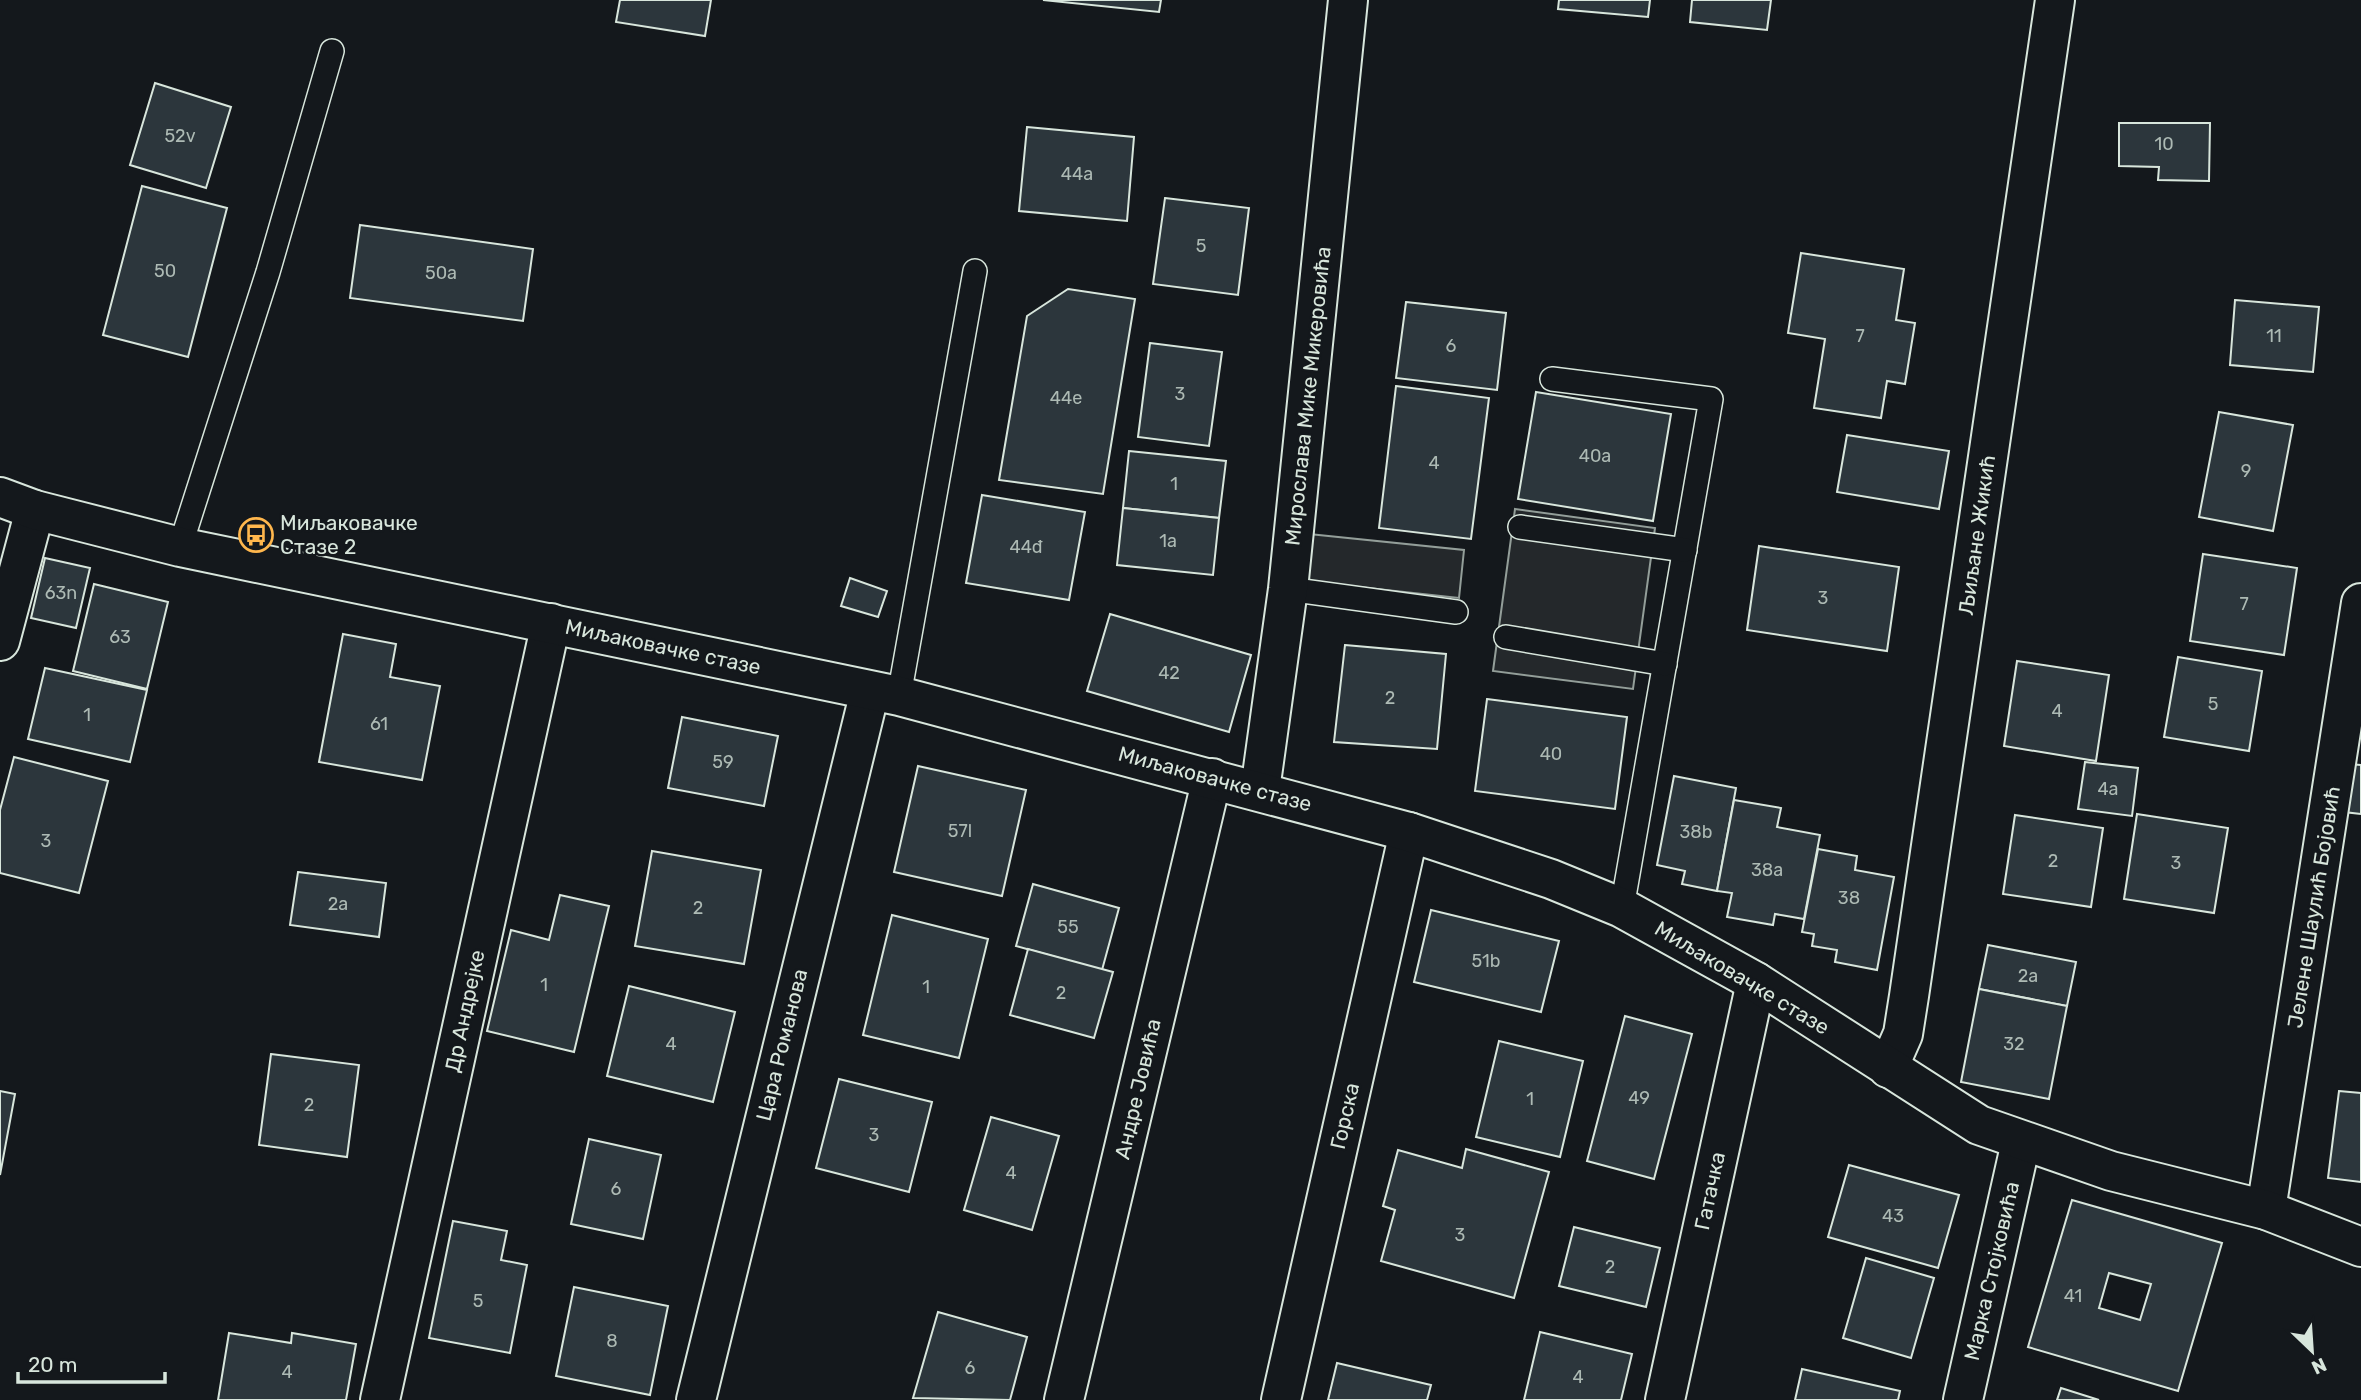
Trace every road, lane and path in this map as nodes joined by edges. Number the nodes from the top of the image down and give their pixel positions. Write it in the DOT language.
graph roads {
  1 [pos="1348,0"];
  2 [pos="2055,0"];
  3 [pos="332,51"];
  4 [pos="975,271"];
  5 [pos="1552,379"];
  6 [pos="0,497"];
  7 [pos="35,510"];
  8 [pos="1520,527"];
  9 [pos="180,547"];
  10 [pos="1685,550"];
  11 [pos="1288,589"];
  12 [pos="2361,603"];
  13 [pos="1457,612"];
  14 [pos="551,623"];
  15 [pos="1506,637"];
  16 [pos="0,641"];
  17 [pos="1665,664"];
  18 [pos="884,694"];
  19 [pos="1212,778"];
  20 [pos="1260,790"];
  21 [pos="1409,832"];
  22 [pos="1622,908"];
  23 [pos="1756,982"];
  24 [pos="1888,1068"];
  25 [pos="2021,1142"];
  26 [pos="2266,1210"];
  27 [pos="2361,1247"];
  28 [pos="380,1400"];
  29 [pos="696,1400"];
  30 [pos="1065,1400"];
  31 [pos="1281,1400"];
  32 [pos="1665,1400"];
  33 [pos="1963,1400"];
  1 -- 11 [label="street, Мирослава Мике Микеровића"];
  2 -- 24 [label="street, Љиљане Жикић"];
  3 -- 9 [label="lane"];
  4 -- 18 [label="lane"];
  5 -- 10 [label="lane"];
  6 -- 7 [label="street, Миљаковачке стазе"];
  7 -- 9 [label="street, Миљаковачке стазе"];
  7 -- 16 [label="street"];
  8 -- 10 [label="lane"];
  9 -- 14 [label="street, Миљаковачке стазе"];
  10 -- 17 [label="lane"];
  11 -- 13 [label="lane"];
  11 -- 20 [label="street, Мирослава Мике Микеровића"];
  12 -- 26 [label="street, Јелене Шаулић Бојовић"];
  14 -- 18 [label="street, Миљаковачке стазе"];
  14 -- 28 [label="street, Др Андрејке"];
  15 -- 17 [label="lane"];
  17 -- 22 [label="lane"];
  18 -- 19 [label="street, Миљаковачке стазе"];
  18 -- 29 [label="street, Цара Романова"];
  19 -- 20 [label="street, Миљаковачке стазе"];
  19 -- 30 [label="street, Андре Јовића"];
  20 -- 21 [label="street, Миљаковачке стазе"];
  21 -- 22 [label="street, Миљаковачке стазе"];
  21 -- 31 [label="street, Горска"];
  22 -- 23 [label="street, Миљаковачке стазе"];
  23 -- 24 [label="street, Миљаковачке стазе"];
  23 -- 32 [label="street, Гатачка"];
  24 -- 25 [label="street, Миљаковачке стазе"];
  25 -- 26 [label="street, Миљаковачке стазе"];
  25 -- 33 [label="street, Марка Стојковића"];
  26 -- 27 [label="street, Миљаковачке стазе"];
}
